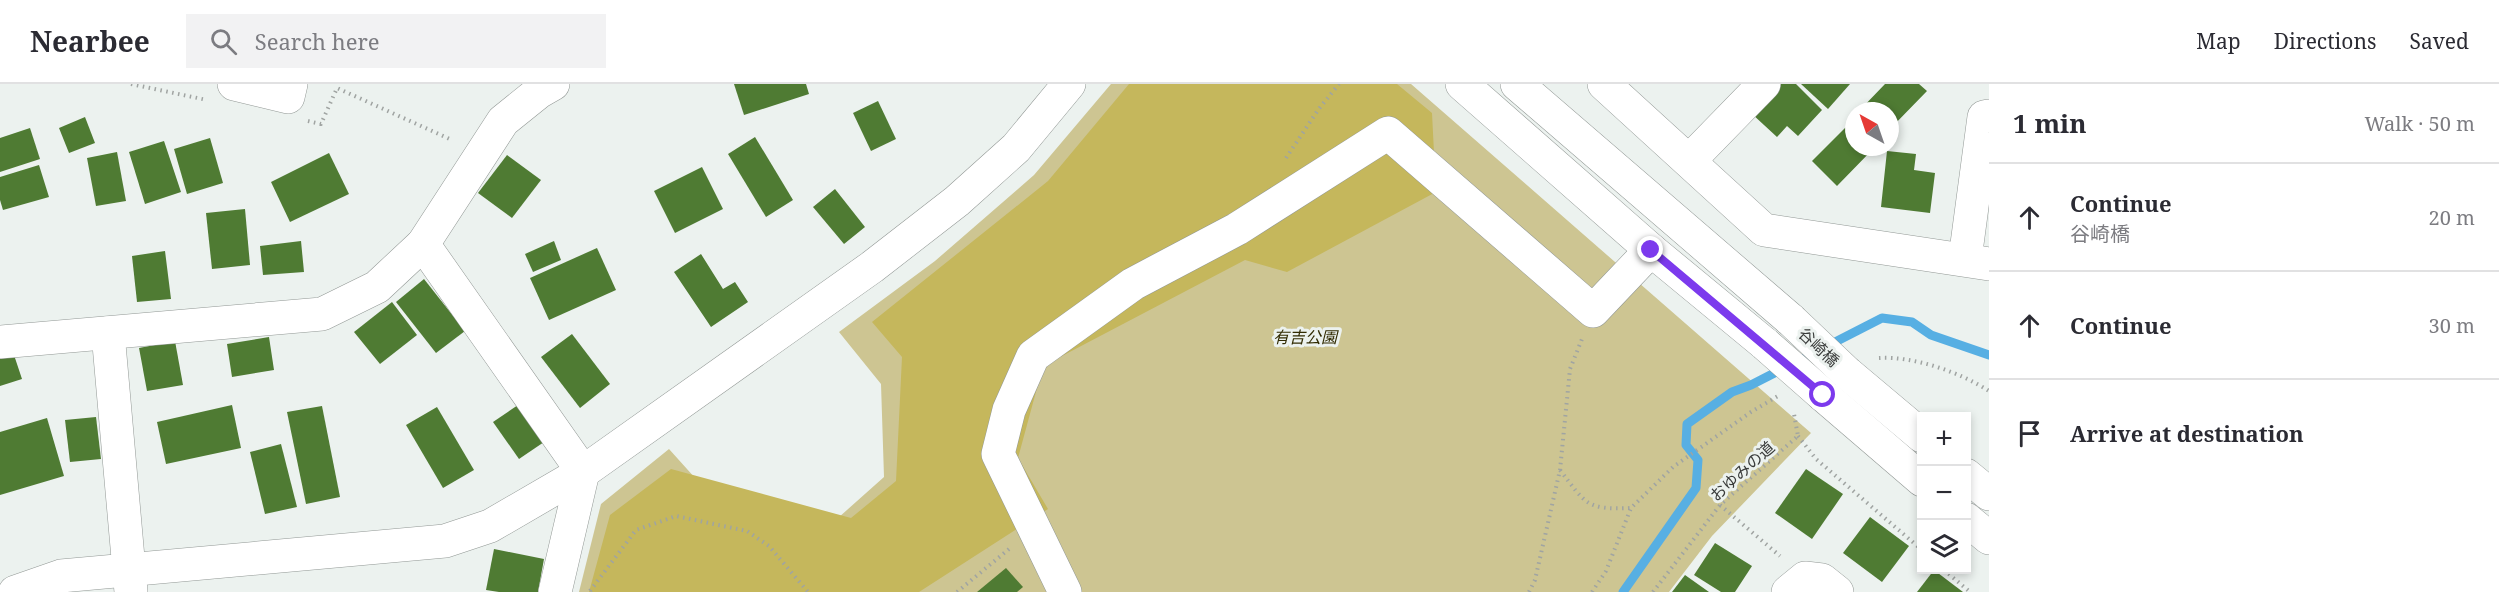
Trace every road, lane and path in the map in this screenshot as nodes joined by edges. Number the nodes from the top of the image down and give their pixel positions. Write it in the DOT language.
graph roads {
  1 [pos="234,84"];
  2 [pos="291,84"];
  3 [pos="553,84"];
  4 [pos="1069,84"];
  5 [pos="1339,84"];
  6 [pos="1462,84"];
  7 [pos="1516,84"];
  8 [pos="1604,84"];
  9 [pos="1764,84"];
  10 [pos="337,87"];
  11 [pos="1989,116"];
  12 [pos="481,153"];
  13 [pos="1689,161"];
  14 [pos="1280,202"];
  15 [pos="423,244"];
  16 [pos="1651,250"];
  17 [pos="1977,262"];
  18 [pos="1593,311"];
  19 [pos="108,333"];
  20 [pos="0,342"];
  21 [pos="1793,407"];
  22 [pos="1917,432"];
  23 [pos="1798,436"];
  24 [pos="1709,442"];
  25 [pos="1560,470"];
  26 [pos="583,472"];
  27 [pos="1917,476"];
  28 [pos="1971,478"];
  29 [pos="1989,494"];
  30 [pos="1720,505"];
  31 [pos="1631,508"];
  32 [pos="1967,520"];
  33 [pos="1033,529"];
  34 [pos="1989,538"];
  35 [pos="1917,546"];
  36 [pos="1949,574"];
  37 [pos="130,580"];
  38 [pos="1797,585"];
  39 [pos="15,592"];
  40 [pos="555,592"];
  41 [pos="589,592"];
  42 [pos="808,592"];
  43 [pos="957,592"];
  44 [pos="1065,592"];
  45 [pos="1529,592"];
  46 [pos="1592,592"];
  47 [pos="1653,592"];
  48 [pos="1837,592"];
  49 [pos="1970,592"];
  1 -- 2 [label="street"];
  3 -- 12 [label="street"];
  4 -- 26 [label="street"];
  5 -- 14 [label="path"];
  6 -- 16 [label="street, 谷崎橋"];
  7 -- 22 [label="street, 谷崎橋, bridge"];
  8 -- 13 [label="street"];
  9 -- 13 [label="street"];
  10 -- 12 [label="path"];
  11 -- 17 [label="street"];
  12 -- 15 [label="street"];
  13 -- 17 [label="street"];
  14 -- 18 [label="street"];
  14 -- 33 [label="street"];
  15 -- 19 [label="street"];
  15 -- 26 [label="street"];
  16 -- 18 [label="street"];
  16 -- 27 [label="street, 谷崎橋, bridge"];
  18 -- 25 [label="path"];
  19 -- 20 [label="street"];
  19 -- 37 [label="street"];
  21 -- 23 [label="path, おゆみの道"];
  23 -- 30 [label="path, おゆみの道"];
  23 -- 35 [label="path"];
  24 -- 31 [label="path"];
  25 -- 31 [label="path"];
  25 -- 45 [label="path"];
  26 -- 37 [label="street"];
  26 -- 40 [label="street"];
  28 -- 29 [label="street"];
  30 -- 38 [label="path"];
  30 -- 47 [label="path, おゆみの道"];
  31 -- 46 [label="path"];
  32 -- 34 [label="street"];
  33 -- 43 [label="path"];
  33 -- 44 [label="street"];
  36 -- 49 [label="path"];
  37 -- 39 [label="street"];
  38 -- 48 [label="street"];
  41 -- 42 [label="path"];
}
